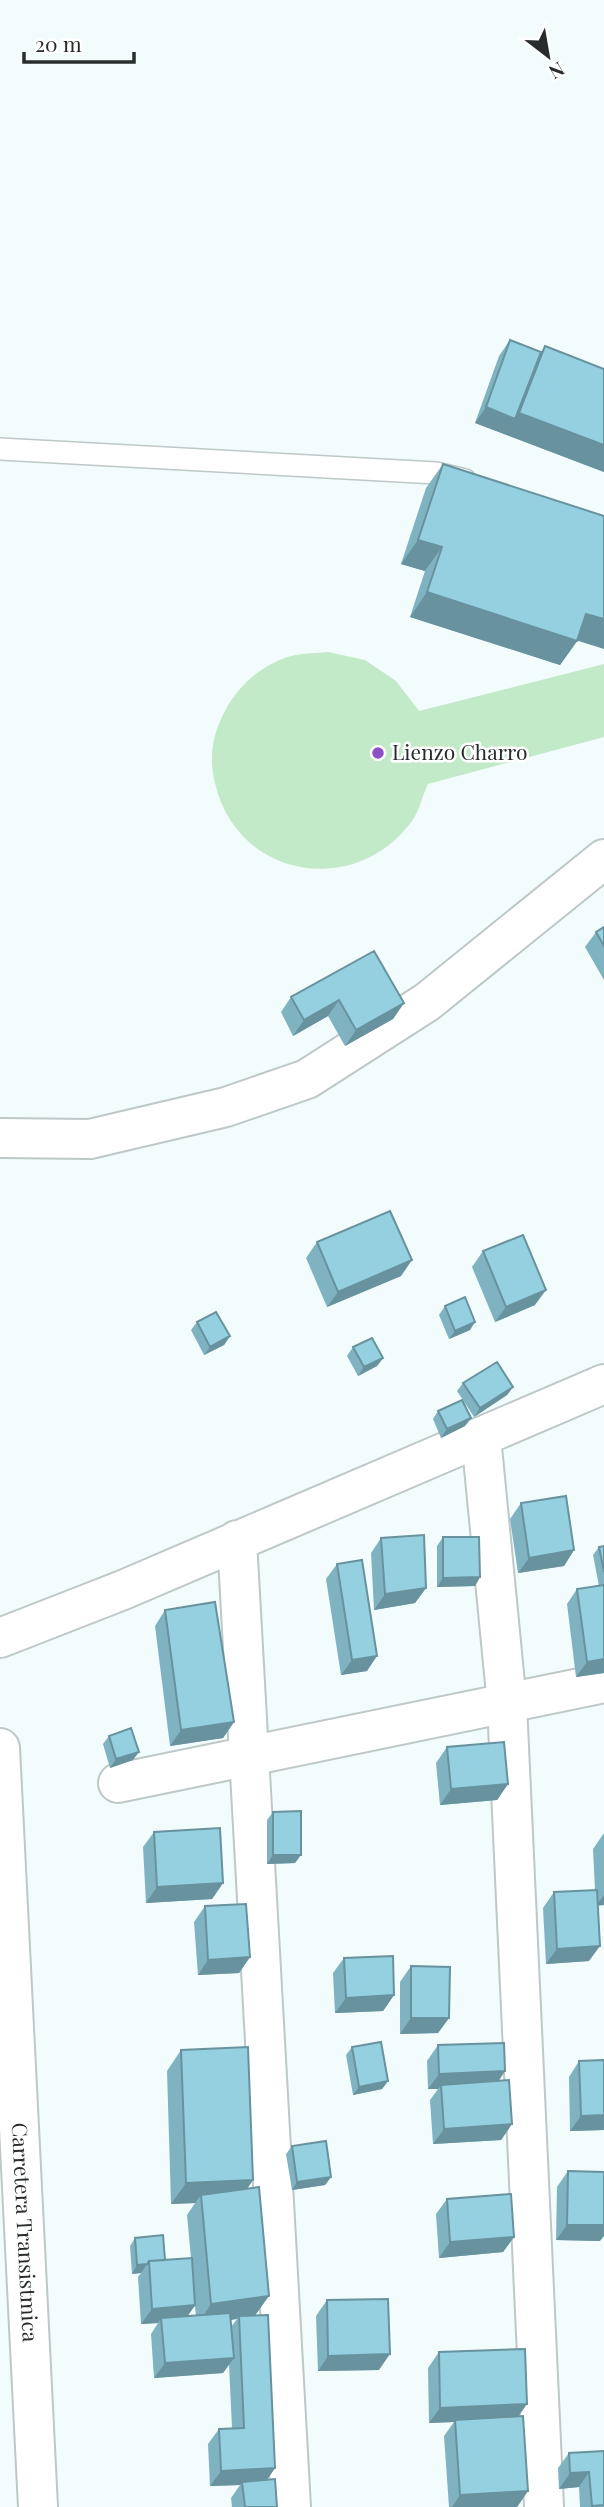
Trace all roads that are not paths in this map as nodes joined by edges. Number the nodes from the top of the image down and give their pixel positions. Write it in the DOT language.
graph roads {
  1 [pos="0,449"];
  2 [pos="487,486"];
  3 [pos="604,859"];
  4 [pos="0,1138"];
  5 [pos="604,1384"];
  6 [pos="481,1437"];
  7 [pos="237,1540"];
  8 [pos="0,1638"];
  9 [pos="604,1683"];
  10 [pos="507,1704"];
  11 [pos="0,1748"];
  12 [pos="250,1757"];
  13 [pos="118,1783"];
  14 [pos="38,2507"];
  15 [pos="291,2507"];
  16 [pos="544,2507"];
  1 -- 2 [label="lane"];
  3 -- 4 [label="street"];
  5 -- 6 [label="street"];
  6 -- 7 [label="street"];
  6 -- 10 [label="street"];
  7 -- 8 [label="street"];
  7 -- 12 [label="street"];
  9 -- 10 [label="street"];
  10 -- 12 [label="street"];
  10 -- 16 [label="street"];
  11 -- 14 [label="street, Carretera Transistmica"];
  12 -- 13 [label="street"];
  12 -- 15 [label="street"];
}
